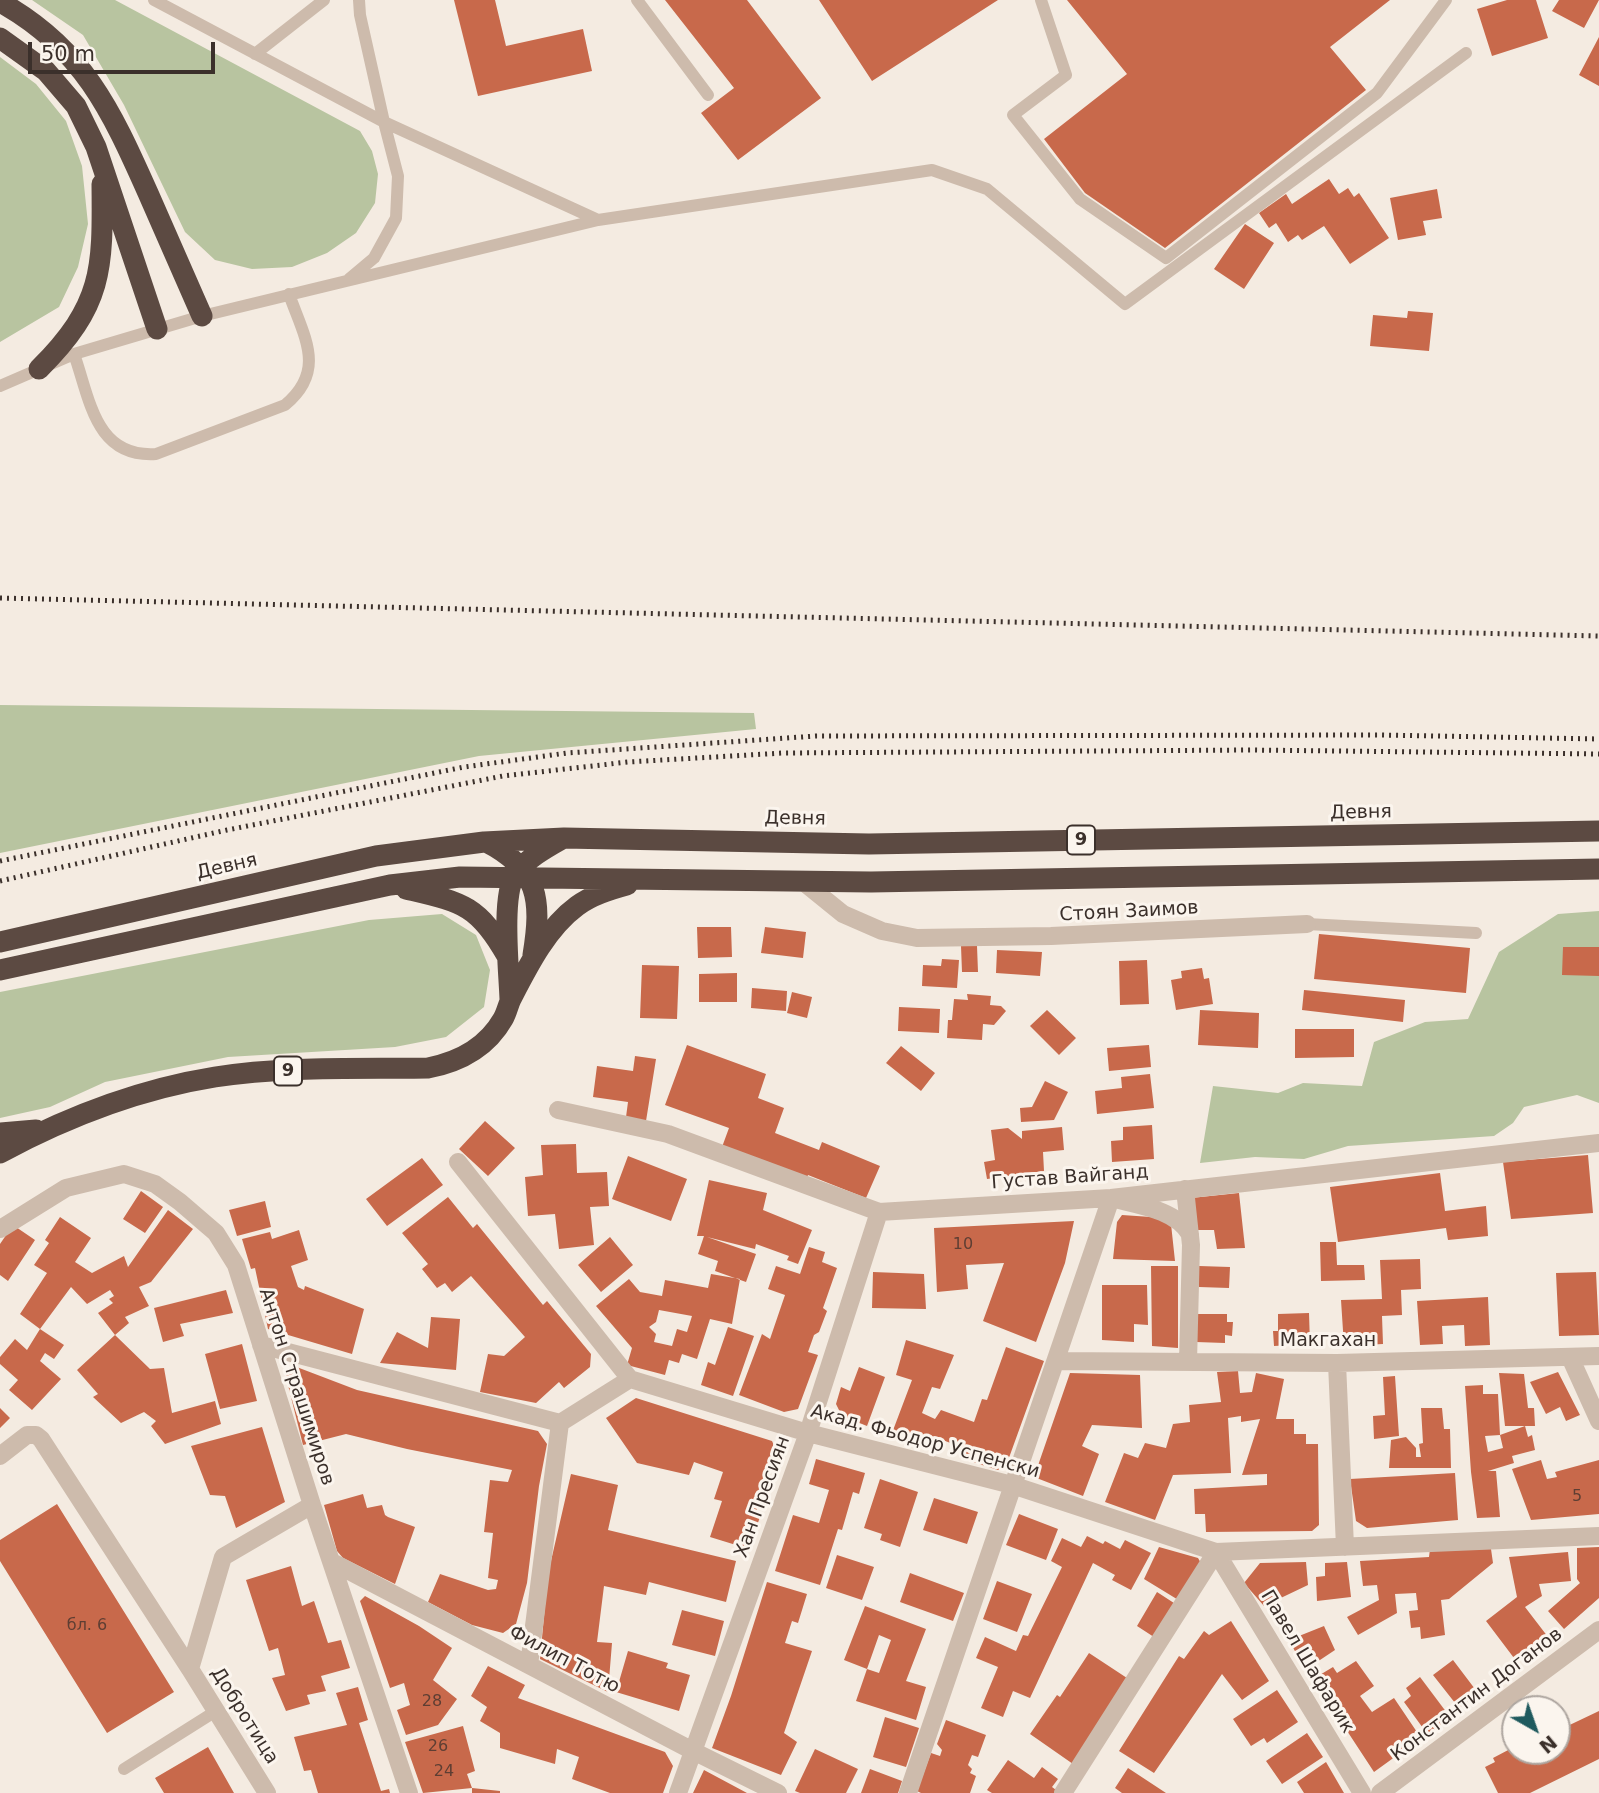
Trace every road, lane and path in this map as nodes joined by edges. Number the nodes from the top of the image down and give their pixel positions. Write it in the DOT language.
graph roads {
  1 [pos="154,0"];
  2 [pos="324,0"];
  3 [pos="359,0"];
  4 [pos="637,0"];
  5 [pos="1041,0"];
  6 [pos="1446,0"];
  7 [pos="0,2"];
  8 [pos="0,38"];
  9 [pos="1466,53"];
  10 [pos="256,54"];
  11 [pos="708,95"];
  12 [pos="384,122"];
  13 [pos="101,164"];
  14 [pos="598,220"];
  15 [pos="345,282"];
  16 [pos="289,294"];
  17 [pos="202,316"];
  18 [pos="157,329"];
  19 [pos="74,354"];
  20 [pos="39,369"];
  21 [pos="0,386"];
  22 [pos="1599,831"];
  23 [pos="564,838"];
  24 [pos="484,842"];
  25 [pos="1599,869"];
  26 [pos="522,873"];
  27 [pos="651,879"];
  28 [pos="801,880"];
  29 [pos="390,885"];
  30 [pos="1307,924"];
  31 [pos="1476,933"];
  32 [pos="0,942"];
  33 [pos="509,959"];
  34 [pos="532,961"];
  35 [pos="0,970"];
  36 [pos="510,1001"];
  37 [pos="558,1110"];
  38 [pos="45,1129"];
  39 [pos="0,1133"];
  40 [pos="1599,1143"];
  41 [pos="0,1153"];
  42 [pos="458,1163"];
  43 [pos="1185,1189"];
  44 [pos="1111,1198"];
  45 [pos="879,1212"];
  46 [pos="0,1229"];
  47 [pos="1190,1234"];
  48 [pos="261,1346"];
  49 [pos="1570,1356"];
  50 [pos="1599,1356"];
  51 [pos="1057,1361"];
  52 [pos="1188,1362"];
  53 [pos="1337,1363"];
  54 [pos="630,1379"];
  55 [pos="1599,1421"];
  56 [pos="560,1423"];
  57 [pos="808,1433"];
  58 [pos="0,1456"];
  59 [pos="1012,1485"];
  60 [pos="312,1505"];
  61 [pos="1599,1536"];
  62 [pos="1345,1547"];
  63 [pos="1216,1552"];
  64 [pos="332,1562"];
  65 [pos="1599,1630"];
  66 [pos="529,1665"];
  67 [pos="190,1669"];
  68 [pos="216,1712"];
  69 [pos="693,1751"];
  70 [pos="124,1769"];
  71 [pos="267,1793"];
  72 [pos="409,1793"];
  73 [pos="678,1793"];
  74 [pos="778,1793"];
  75 [pos="908,1793"];
  76 [pos="1063,1793"];
  77 [pos="1362,1793"];
  78 [pos="1380,1793"];
  1 -- 10 [label="lane"];
  2 -- 10 [label="lane"];
  3 -- 12 [label="lane"];
  4 -- 11 [label="lane"];
  5 -- 6 [label="lane"];
  7 -- 17 [label="highway"];
  8 -- 13 [label="highway"];
  9 -- 14 [label="lane"];
  10 -- 12 [label="lane"];
  12 -- 14 [label="lane"];
  12 -- 15 [label="lane"];
  13 -- 18 [label="highway"];
  13 -- 20 [label="highway"];
  14 -- 15 [label="lane"];
  15 -- 16 [label="lane"];
  16 -- 17 [label="lane"];
  16 -- 19 [label="lane"];
  17 -- 18 [label="lane"];
  18 -- 19 [label="lane"];
  19 -- 20 [label="lane"];
  20 -- 21 [label="lane"];
  22 -- 23 [label="highway, Девня / 9"];
  23 -- 24 [label="highway, Девня"];
  23 -- 26 [label="highway"];
  24 -- 26 [label="highway"];
  24 -- 32 [label="highway, Девня"];
  25 -- 28 [label="highway, 9"];
  26 -- 27 [label="highway, 9"];
  26 -- 29 [label="highway, 9"];
  26 -- 33 [label="highway"];
  26 -- 34 [label="highway"];
  27 -- 28 [label="highway, 9"];
  27 -- 34 [label="highway"];
  28 -- 30 [label="street, Стоян Заимов"];
  29 -- 33 [label="highway"];
  29 -- 35 [label="highway, 9"];
  30 -- 31 [label="lane, Стоян Заимов"];
  33 -- 36 [label="highway"];
  34 -- 36 [label="highway"];
  36 -- 38 [label="highway, 9"];
  37 -- 45 [label="street, Густав Вайганд"];
  38 -- 39 [label="highway, 9"];
  38 -- 41 [label="highway"];
  40 -- 43 [label="street, Густав Вайганд"];
  42 -- 54 [label="street"];
  43 -- 44 [label="street, Густав Вайганд"];
  43 -- 47 [label="street"];
  44 -- 45 [label="street, Густав Вайганд"];
  44 -- 47 [label="street"];
  44 -- 51 [label="street"];
  45 -- 57 [label="street, Хан Пресиян"];
  46 -- 48 [label="street, Антон Страшимиров"];
  47 -- 52 [label="street"];
  48 -- 56 [label="street"];
  48 -- 60 [label="street, Антон Страшимиров"];
  49 -- 50 [label="street, Макгахан"];
  49 -- 53 [label="street, Макгахан"];
  49 -- 55 [label="street"];
  51 -- 52 [label="street, Макгахан"];
  51 -- 59 [label="street"];
  52 -- 53 [label="street, Макгахан"];
  53 -- 62 [label="street"];
  54 -- 56 [label="street"];
  54 -- 57 [label="street, Акад. Фьодор Успенски"];
  56 -- 66 [label="street"];
  57 -- 59 [label="street, Акад. Фьодор Успенски"];
  57 -- 69 [label="street, Хан Пресиян"];
  58 -- 67 [label="street"];
  59 -- 63 [label="street, Акад. Фьодор Успенски"];
  59 -- 75 [label="street"];
  60 -- 64 [label="street, Антон Страшимиров"];
  60 -- 67 [label="street, Добротица"];
  61 -- 62 [label="street, Акад. Фьодор Успенски"];
  62 -- 63 [label="street, Акад. Фьодор Успенски"];
  63 -- 76 [label="street"];
  63 -- 77 [label="street, Павел Шафарик"];
  64 -- 66 [label="street, Филип Тотю"];
  64 -- 72 [label="street, Антон Страшимиров"];
  65 -- 78 [label="street, Константин Доганов"];
  66 -- 69 [label="street, Филип Тотю"];
  67 -- 68 [label="street, Добротица"];
  68 -- 70 [label="lane"];
  68 -- 71 [label="street, Добротица"];
  69 -- 73 [label="street, Хан Пресиян"];
  69 -- 74 [label="street, Филип Тотю"];
}
